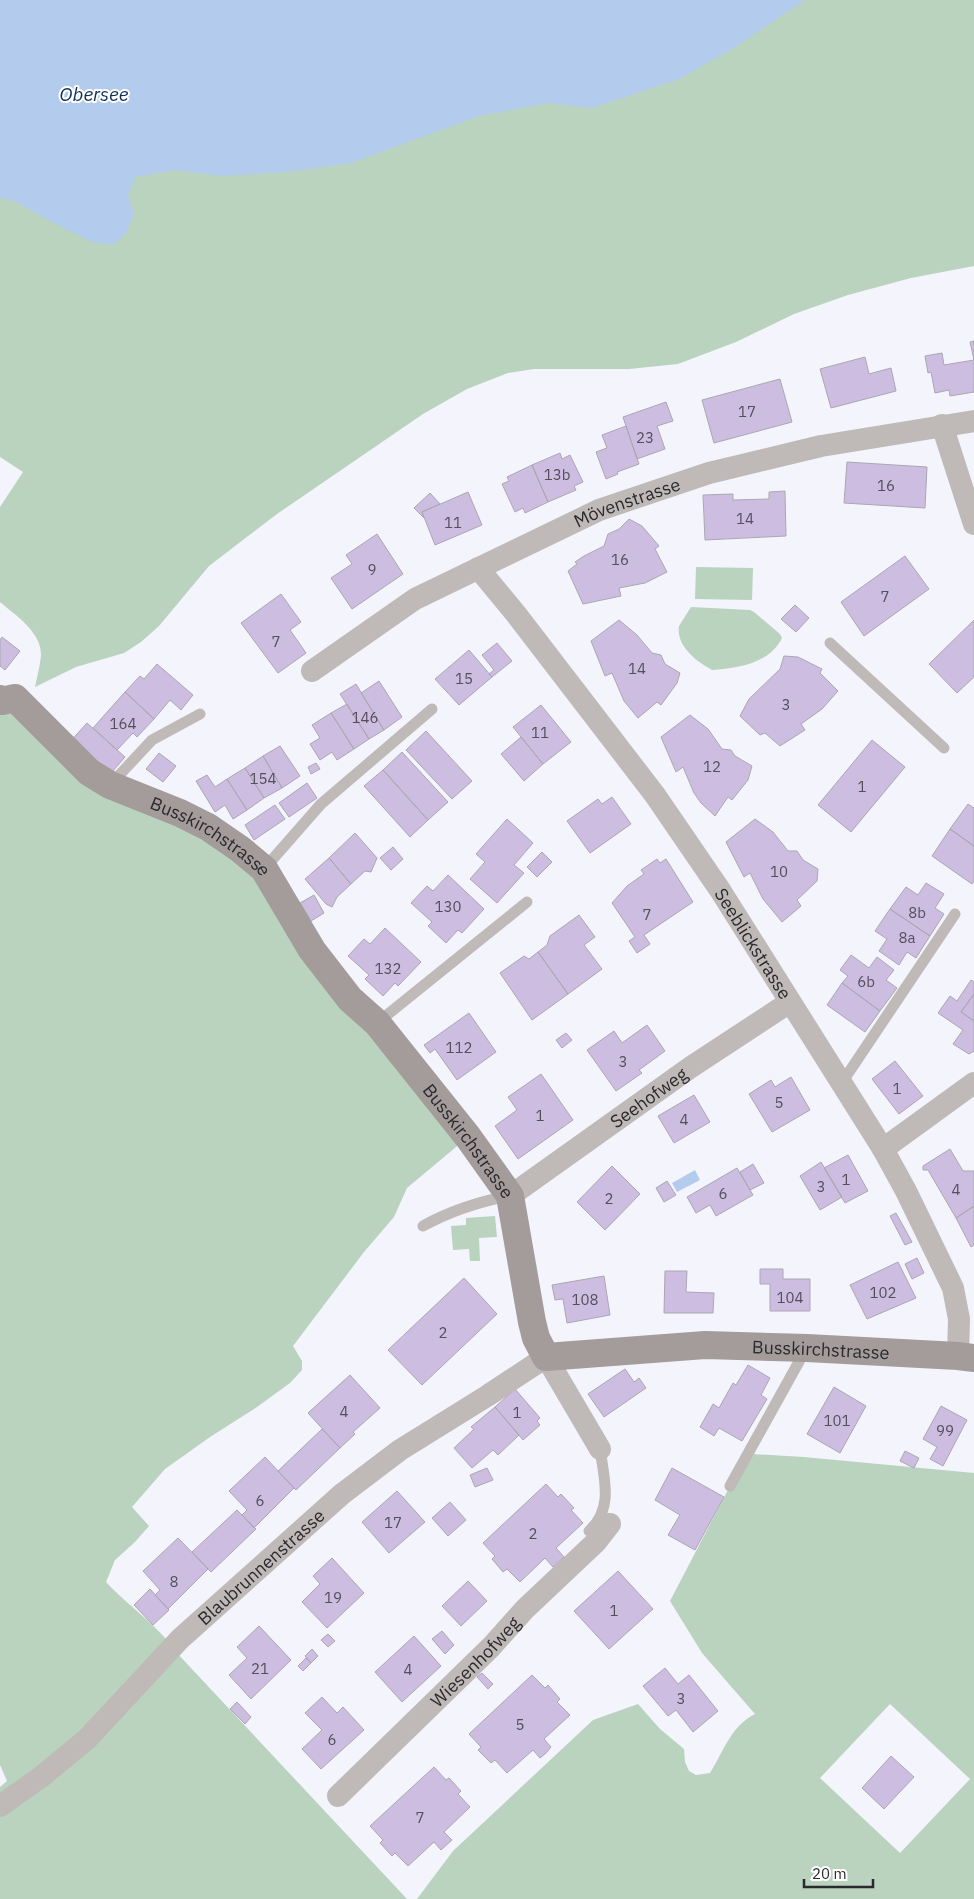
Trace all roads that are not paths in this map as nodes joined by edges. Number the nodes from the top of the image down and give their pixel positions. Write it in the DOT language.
graph roads {
  1 [pos="974,421"];
  2 [pos="942,425"];
  3 [pos="974,524"];
  4 [pos="478,568"];
  5 [pos="830,643"];
  6 [pos="312,670"];
  7 [pos="0,700"];
  8 [pos="432,709"];
  9 [pos="200,714"];
  10 [pos="944,748"];
  11 [pos="110,785"];
  12 [pos="264,869"];
  13 [pos="527,902"];
  14 [pos="955,914"];
  15 [pos="790,1002"];
  16 [pos="377,1023"];
  17 [pos="974,1083"];
  18 [pos="841,1084"];
  19 [pos="883,1149"];
  20 [pos="510,1196"];
  21 [pos="423,1226"];
  22 [pos="807,1348"];
  23 [pos="546,1357"];
  24 [pos="966,1357"];
  25 [pos="600,1449"];
  26 [pos="730,1486"];
  27 [pos="600,1528"];
  28 [pos="338,1796"];
  29 [pos="0,1806"];
  1 -- 2 [label="street, Mövenstrasse"];
  2 -- 3 [label="street"];
  2 -- 4 [label="street, Mövenstrasse"];
  4 -- 6 [label="street, Mövenstrasse"];
  4 -- 15 [label="street, Seeblickstrasse"];
  5 -- 10 [label="lane"];
  7 -- 11 [label="street, Busskirchstrasse"];
  8 -- 12 [label="lane"];
  9 -- 11 [label="lane"];
  11 -- 12 [label="street, Busskirchstrasse"];
  12 -- 16 [label="street, Busskirchstrasse"];
  13 -- 16 [label="lane"];
  14 -- 18 [label="lane"];
  15 -- 18 [label="street, Seeblickstrasse"];
  15 -- 20 [label="street, Seehofweg"];
  16 -- 20 [label="street, Busskirchstrasse"];
  17 -- 19 [label="street"];
  18 -- 19 [label="street, Seeblickstrasse"];
  19 -- 24 [label="street, Seeblickstrasse"];
  20 -- 21 [label="lane"];
  20 -- 23 [label="street, Busskirchstrasse"];
  22 -- 23 [label="street, Busskirchstrasse"];
  22 -- 24 [label="street, Busskirchstrasse"];
  22 -- 26 [label="lane"];
  23 -- 25 [label="street"];
  23 -- 29 [label="street, Blaubrunnenstrasse"];
  25 -- 27 [label="lane"];
  27 -- 28 [label="street, Wiesenhofweg"];
}
